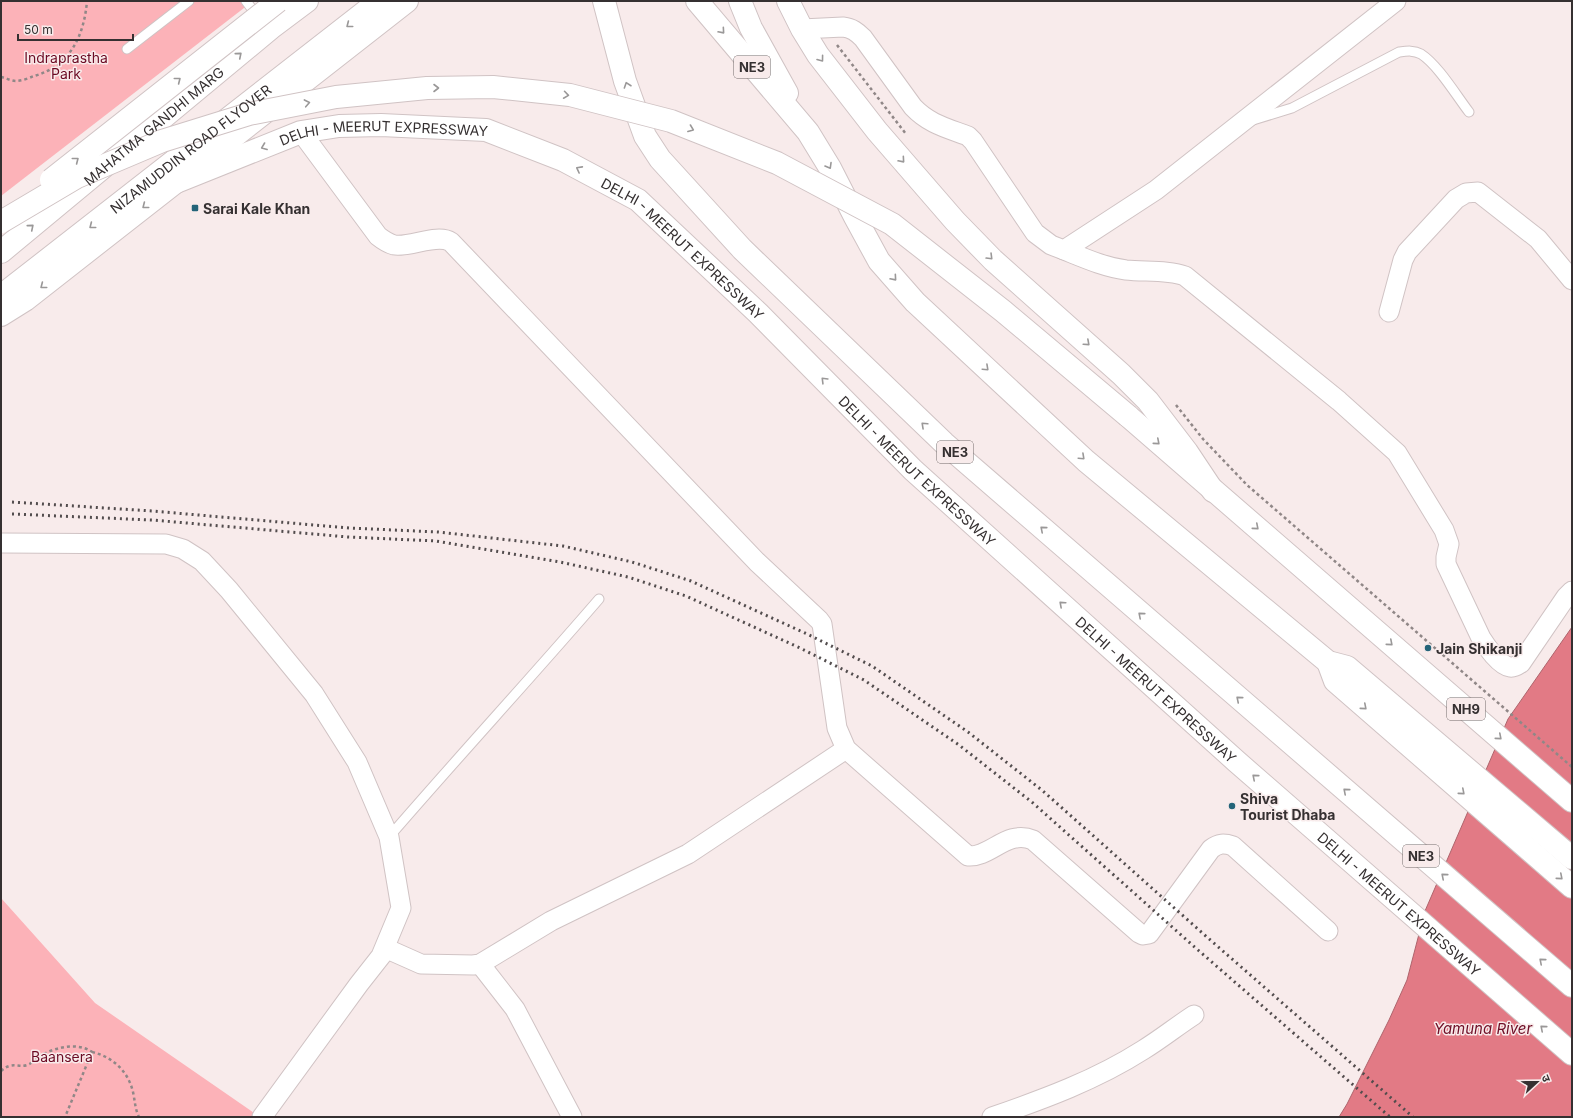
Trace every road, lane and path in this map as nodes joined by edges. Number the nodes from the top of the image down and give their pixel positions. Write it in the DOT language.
graph roads {
  1 [pos="87,1"];
  2 [pos="189,1"];
  3 [pos="246,1"];
  4 [pos="278,1"];
  5 [pos="307,1"];
  6 [pos="379,1"];
  7 [pos="407,1"];
  8 [pos="604,1"];
  9 [pos="697,1"];
  10 [pos="740,1"];
  11 [pos="788,1"];
  12 [pos="1396,1"];
  13 [pos="802,29"];
  14 [pos="268,31"];
  15 [pos="127,50"];
  16 [pos="1,77"];
  17 [pos="1469,112"];
  18 [pos="1236,126"];
  19 [pos="301,132"];
  20 [pos="808,132"];
  21 [pos="176,182"];
  22 [pos="1,219"];
  23 [pos="1,222"];
  24 [pos="1064,250"];
  25 [pos="1,252"];
  26 [pos="1572,280"];
  27 [pos="1,296"];
  28 [pos="1389,312"];
  29 [pos="1,315"];
  30 [pos="1214,490"];
  31 [pos="1,543"];
  32 [pos="1572,591"];
  33 [pos="599,599"];
  34 [pos="1438,651"];
  35 [pos="1337,670"];
  36 [pos="846,749"];
  37 [pos="1572,768"];
  38 [pos="1572,801"];
  39 [pos="389,837"];
  40 [pos="1572,858"];
  41 [pos="1572,887"];
  42 [pos="1328,931"];
  43 [pos="385,948"];
  44 [pos="480,964"];
  45 [pos="1572,986"];
  46 [pos="1194,1015"];
  47 [pos="92,1052"];
  48 [pos="1572,1054"];
  49 [pos="1,1071"];
  50 [pos="65,1117"];
  51 [pos="139,1117"];
  52 [pos="262,1117"];
  53 [pos="572,1117"];
  54 [pos="992,1117"];
  1 -- 16 [label="path"];
  2 -- 15 [label="lane"];
  3 -- 14 [label="lane"];
  22 -- 4 [label="highway, one-way, bridge"];
  5 -- 14 [label="highway, MAHATMA GANDHI MARG"];
  6 -- 27 [label="highway, NIZAMUDDIN ROAD FLYOVER, one-way, bridge"];
  7 -- 21 [label="highway"];
  45 -- 8 [label="highway, NE3, one-way"];
  9 -- 20 [label="highway, NE3, one-way"];
  10 -- 20 [label="highway"];
  11 -- 13 [label="highway"];
  12 -- 18 [label="street"];
  13 -- 24 [label="street"];
  13 -- 30 [label="highway, one-way"];
  25 -- 14 [label="highway, MAHATMA GANDHI MARG, one-way"];
  17 -- 18 [label="lane"];
  18 -- 24 [label="street"];
  19 -- 21 [label="highway, DELHI - MEERUT EXPRESSWAY, one-way"];
  19 -- 36 [label="street"];
  48 -- 19 [label="highway, DELHI - MEERUT EXPRESSWAY, one-way"];
  20 -- 35 [label="highway, NE3, one-way"];
  21 -- 29 [label="highway, one-way"];
  23 -- 30 [label="highway, one-way, bridge"];
  24 -- 32 [label="street"];
  26 -- 28 [label="street"];
  30 -- 38 [label="highway, NH9, one-way"];
  31 -- 39 [label="street"];
  33 -- 39 [label="lane"];
  34 -- 37 [label="path"];
  35 -- 40 [label="highway, NE3"];
  35 -- 41 [label="highway, NE3, one-way"];
  36 -- 42 [label="street"];
  36 -- 44 [label="street"];
  39 -- 43 [label="street"];
  43 -- 44 [label="street"];
  43 -- 52 [label="street"];
  44 -- 53 [label="street"];
  46 -- 54 [label="street"];
  47 -- 49 [label="path"];
  47 -- 50 [label="path"];
  47 -- 51 [label="path"];
}
